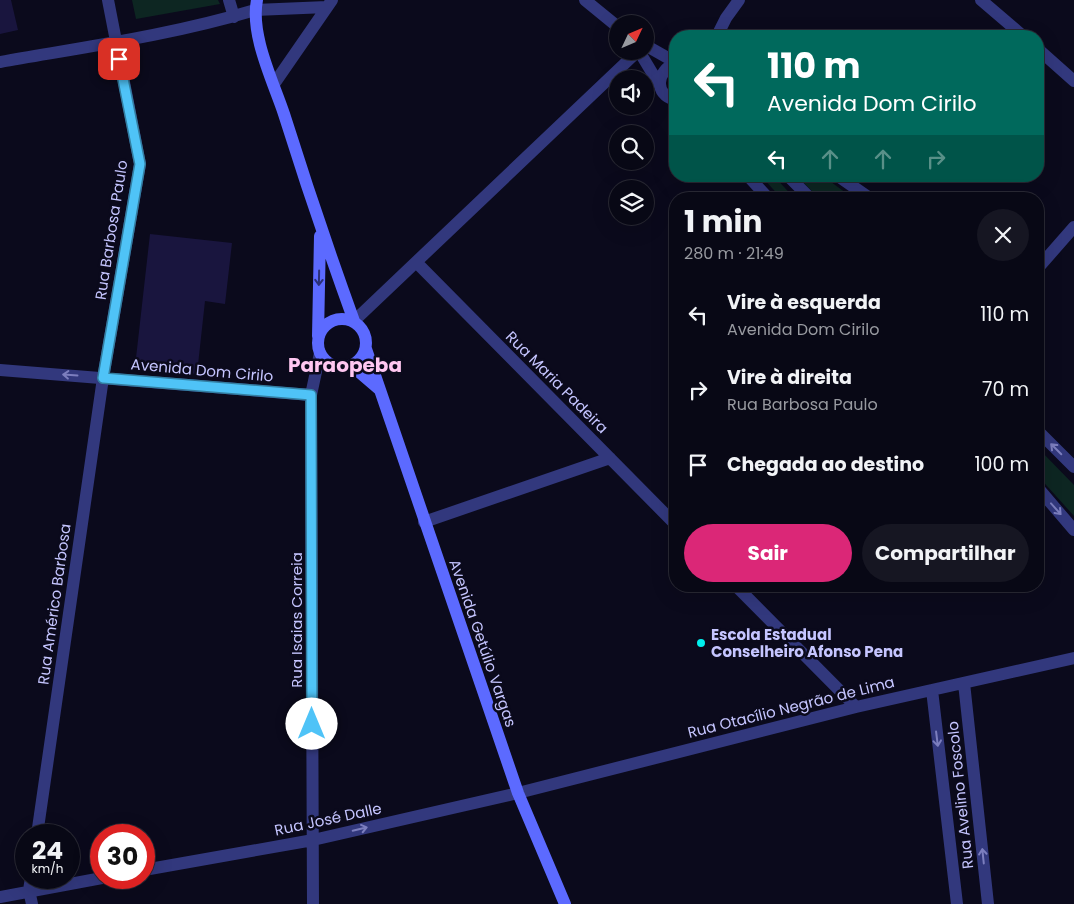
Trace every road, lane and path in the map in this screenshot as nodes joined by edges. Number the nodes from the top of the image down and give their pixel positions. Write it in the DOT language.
graph roads {
  1 [pos="108,0"];
  2 [pos="229,0"];
  3 [pos="585,0"];
  4 [pos="739,0"];
  5 [pos="981,0"];
  6 [pos="330,3"];
  7 [pos="256,5"];
  8 [pos="234,16"];
  9 [pos="726,18"];
  10 [pos="609,19"];
  11 [pos="714,30"];
  12 [pos="719,30"];
  13 [pos="1016,30"];
  14 [pos="116,42"];
  15 [pos="654,50"];
  16 [pos="1044,54"];
  17 [pos="669,59"];
  18 [pos="629,60"];
  19 [pos="644,60"];
  20 [pos="0,62"];
  21 [pos="669,65"];
  22 [pos="1074,81"];
  23 [pos="274,84"];
  24 [pos="660,86"];
  25 [pos="669,98"];
  26 [pos="753,182"];
  27 [pos="794,182"];
  28 [pos="847,182"];
  29 [pos="763,192"];
  30 [pos="803,192"];
  31 [pos="861,192"];
  32 [pos="1074,227"];
  33 [pos="321,229"];
  34 [pos="1044,261"];
  35 [pos="416,262"];
  36 [pos="354,321"];
  37 [pos="318,336"];
  38 [pos="366,349"];
  39 [pos="320,353"];
  40 [pos="352,366"];
  41 [pos="0,370"];
  42 [pos="103,378"];
  43 [pos="380,390"];
  44 [pos="311,395"];
  45 [pos="1044,437"];
  46 [pos="610,458"];
  47 [pos="1074,467"];
  48 [pos="1044,495"];
  49 [pos="669,518"];
  50 [pos="424,522"];
  51 [pos="1074,530"];
  52 [pos="742,592"];
  53 [pos="1074,658"];
  54 [pos="964,683"];
  55 [pos="932,690"];
  56 [pos="856,707"];
  57 [pos="518,793"];
  58 [pos="39,824"];
  59 [pos="313,840"];
  60 [pos="155,868"];
  61 [pos="18,889"];
  62 [pos="30,889"];
  63 [pos="0,897"];
  64 [pos="32,904"];
  65 [pos="313,904"];
  66 [pos="565,904"];
  67 [pos="957,904"];
  68 [pos="988,904"];
  1 -- 14 [label="street, Rua Barbosa Paulo"];
  2 -- 8 [label="street"];
  3 -- 10 [label="street"];
  4 -- 9 [label="street"];
  5 -- 13 [label="street"];
  6 -- 7 [label="street"];
  6 -- 23 [label="street"];
  7 -- 8 [label="street"];
  7 -- 23 [label="main road"];
  8 -- 14 [label="street"];
  9 -- 11 [label="street"];
  9 -- 12 [label="street"];
  14 -- 20 [label="street"];
  14 -- 42 [label="street, Rua Barbosa Paulo"];
  15 -- 17 [label="street"];
  16 -- 22 [label="street"];
  18 -- 35 [label="street"];
  19 -- 24 [label="street"];
  21 -- 24 [label="street"];
  23 -- 33 [label="main road"];
  24 -- 25 [label="street"];
  26 -- 29 [label="street"];
  27 -- 30 [label="street"];
  28 -- 31 [label="street"];
  32 -- 34 [label="street"];
  33 -- 36 [label="main road"];
  33 -- 37 [label="main road, one-way"];
  35 -- 36 [label="street"];
  35 -- 46 [label="street, Rua Maria Padeira"];
  36 -- 37 [label="main road"];
  36 -- 38 [label="main road"];
  37 -- 39 [label="main road"];
  38 -- 40 [label="main road"];
  38 -- 43 [label="main road, Avenida Getúlio Vargas"];
  39 -- 40 [label="main road"];
  39 -- 44 [label="street, Rua Isaias Correia"];
  40 -- 43 [label="main road"];
  42 -- 41 [label="street, Avenida Dom Cirilo, one-way"];
  42 -- 44 [label="street, Avenida Dom Cirilo"];
  42 -- 58 [label="street, Rua Américo Barbosa"];
  43 -- 50 [label="main road, Avenida Getúlio Vargas"];
  44 -- 59 [label="street, Rua Isaias Correia"];
  47 -- 45 [label="street, one-way"];
  46 -- 49 [label="street, Rua Maria Padeira"];
  46 -- 50 [label="street"];
  48 -- 51 [label="street, one-way"];
  50 -- 57 [label="main road, Avenida Getúlio Vargas"];
  52 -- 56 [label="street"];
  53 -- 54 [label="street, Rua Otacílio Negrão de Lima"];
  54 -- 55 [label="street, Rua Otacílio Negrão de Lima"];
  68 -- 54 [label="street, Rua Avelino Foscolo, one-way"];
  55 -- 56 [label="street, Rua Otacílio Negrão de Lima"];
  55 -- 67 [label="street, Rua Avelino Foscolo, one-way"];
  56 -- 57 [label="street, Rua Otacílio Negrão de Lima"];
  59 -- 57 [label="street, Rua José Dalle, one-way"];
  57 -- 66 [label="main road, Avenida Getúlio Vargas"];
  59 -- 60 [label="street, Rua José Dalle"];
  59 -- 65 [label="street, Rua Isaias Correia"];
  61 -- 63 [label="street"];
  62 -- 64 [label="street"];
}
